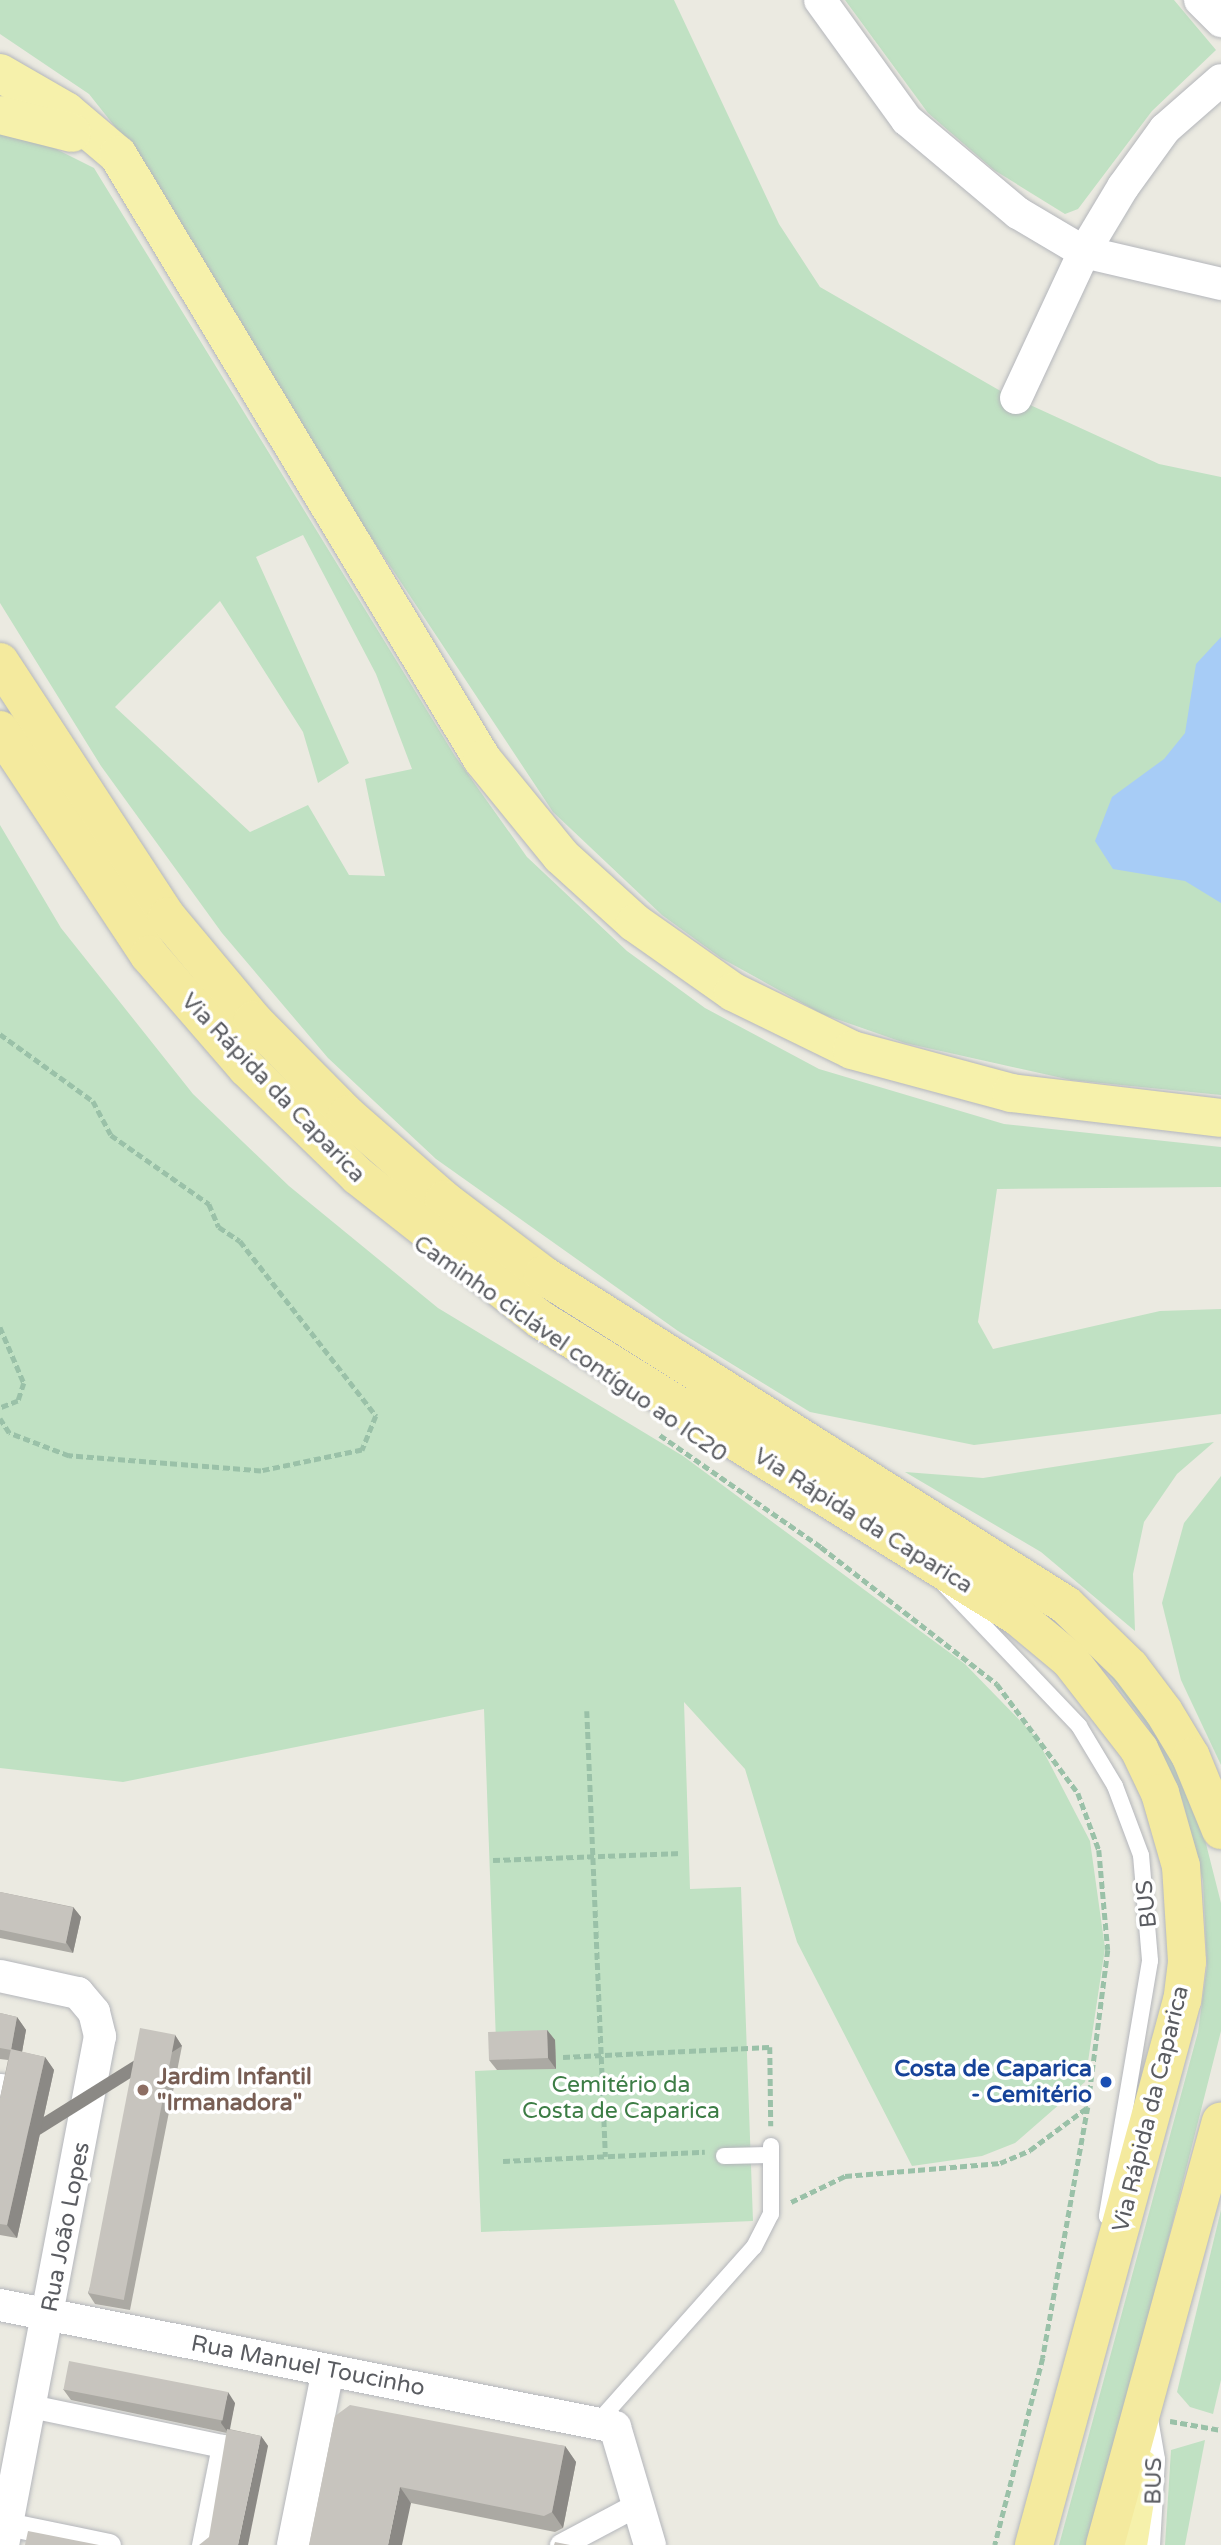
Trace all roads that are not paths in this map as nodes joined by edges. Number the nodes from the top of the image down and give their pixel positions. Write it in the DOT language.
graph roads {
  1 [pos="820,0"];
  2 [pos="1200,0"];
  3 [pos="1221,21"];
  4 [pos="0,73"];
  5 [pos="1221,80"];
  6 [pos="0,91"];
  7 [pos="0,115"];
  8 [pos="81,122"];
  9 [pos="148,198"];
  10 [pos="1084,252"];
  11 [pos="1221,284"];
  12 [pos="1016,398"];
  13 [pos="0,662"];
  14 [pos="0,730"];
  15 [pos="1221,1118"];
  16 [pos="1221,1830"];
  17 [pos="0,1976"];
  18 [pos="1221,2122"];
  19 [pos="724,2156"];
  20 [pos="0,2305"];
  21 [pos="50,2315"];
  22 [pos="328,2370"];
  23 [pos="31,2406"];
  24 [pos="1150,2418"];
  25 [pos="606,2425"];
  26 [pos="638,2504"];
  27 [pos="5,2534"];
  28 [pos="109,2545"];
  29 [pos="203,2545"];
  30 [pos="293,2545"];
  31 [pos="561,2545"];
  32 [pos="650,2545"];
  33 [pos="1034,2545"];
  34 [pos="1105,2545"];
  35 [pos="1128,2545"];
  36 [pos="1152,2545"];
  1 -- 10 [label="street"];
  2 -- 3 [label="street"];
  4 -- 8 [label="main road"];
  5 -- 10 [label="street"];
  6 -- 8 [label="main road"];
  7 -- 9 [label="main road"];
  8 -- 9 [label="main road"];
  9 -- 15 [label="main road"];
  10 -- 11 [label="street"];
  10 -- 12 [label="street"];
  13 -- 16 [label="highway, Via Rápida da Caparica"];
  14 -- 33 [label="highway, Via Rápida da Caparica"];
  17 -- 21 [label="street, Rua João Lopes"];
  18 -- 24 [label="main road"];
  18 -- 34 [label="highway"];
  19 -- 25 [label="lane"];
  20 -- 21 [label="street, Rua Manuel Toucinho"];
  21 -- 22 [label="street, Rua Manuel Toucinho"];
  21 -- 23 [label="street, Rua João Lopes"];
  22 -- 25 [label="street, Rua Manuel Toucinho"];
  22 -- 30 [label="street"];
  23 -- 27 [label="street, Rua João Lopes"];
  23 -- 29 [label="street"];
  24 -- 35 [label="main road"];
  24 -- 36 [label="lane, BUS"];
  25 -- 26 [label="street"];
  26 -- 31 [label="street"];
  26 -- 32 [label="street"];
  27 -- 28 [label="street"];
}
